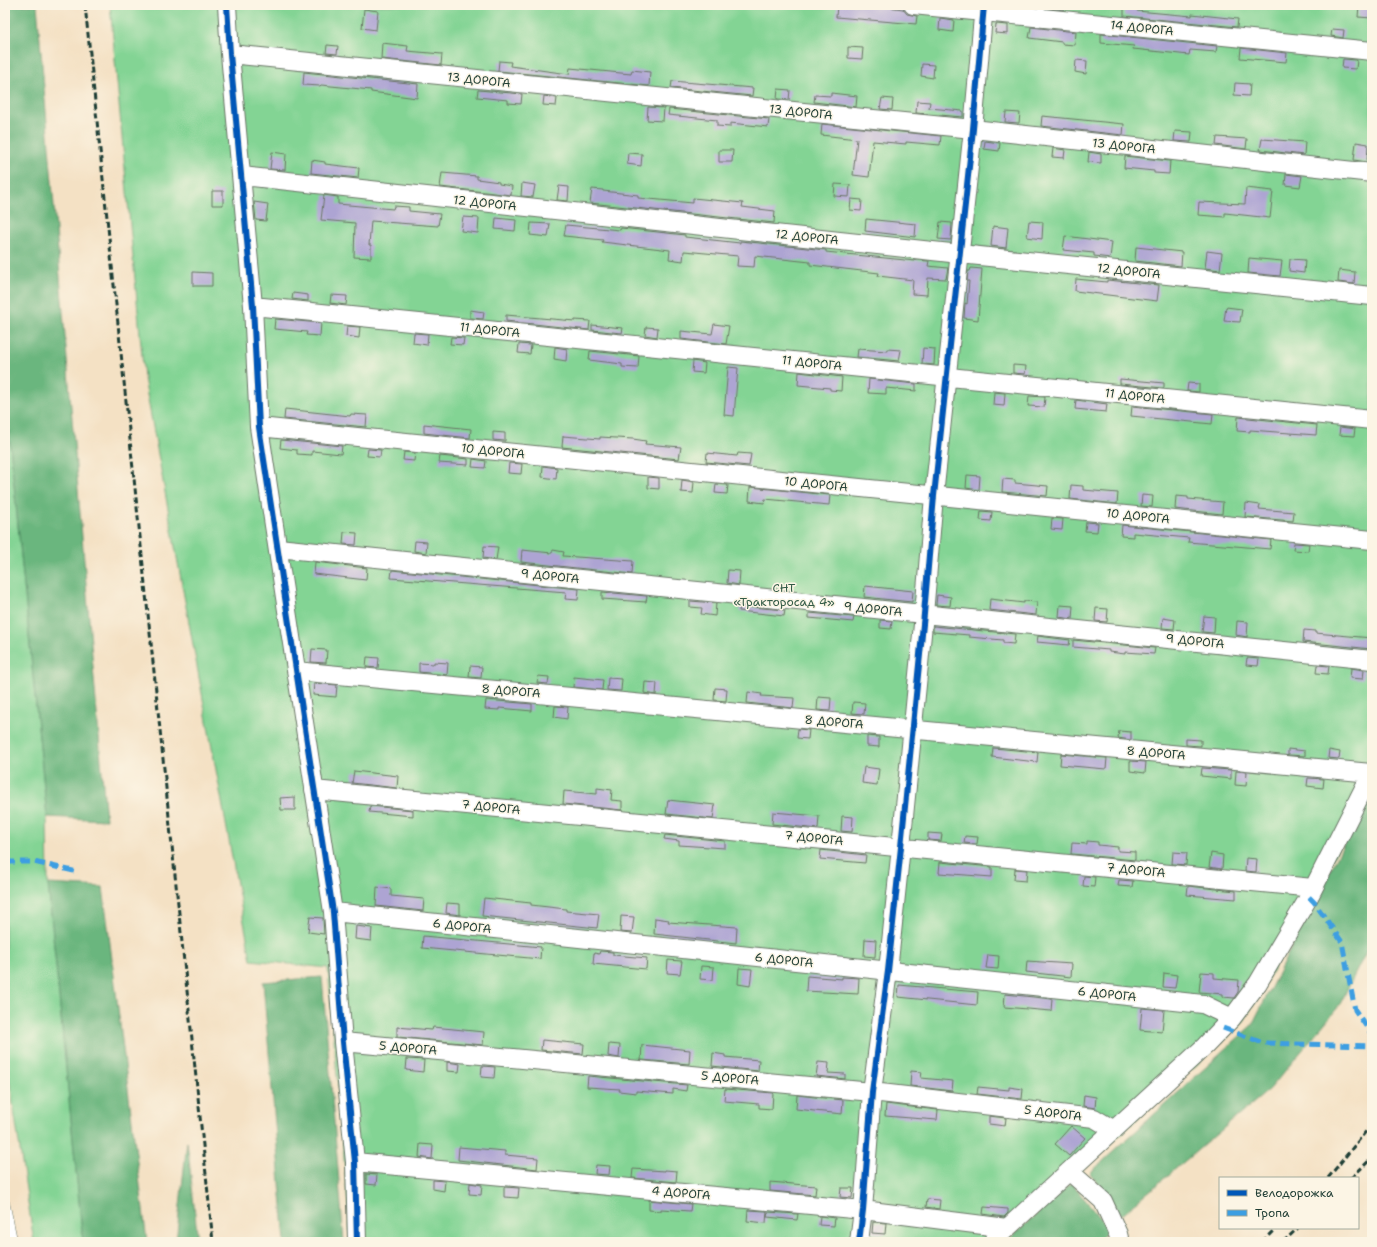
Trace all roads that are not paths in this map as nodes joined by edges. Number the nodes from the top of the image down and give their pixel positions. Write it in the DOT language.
graph roads {
  1 [pos="227,5"];
  2 [pos="912,5"];
  3 [pos="984,9"];
  4 [pos="1372,52"];
  5 [pos="230,54"];
  6 [pos="973,130"];
  7 [pos="1372,173"];
  8 [pos="242,176"];
  9 [pos="960,254"];
  10 [pos="1372,296"];
  11 [pos="253,306"];
  12 [pos="947,377"];
  13 [pos="1372,420"];
  14 [pos="259,427"];
  15 [pos="934,496"];
  16 [pos="1372,540"];
  17 [pos="278,548"];
  18 [pos="924,614"];
  19 [pos="1372,660"];
  20 [pos="296,671"];
  21 [pos="912,729"];
  22 [pos="1372,773"];
  23 [pos="314,790"];
  24 [pos="901,846"];
  25 [pos="1313,888"];
  26 [pos="333,912"];
  27 [pos="888,971"];
  28 [pos="1232,1018"];
  29 [pos="343,1042"];
  30 [pos="872,1092"];
  31 [pos="1114,1130"];
  32 [pos="355,1162"];
  33 [pos="1069,1171"];
  34 [pos="5,1204"];
  35 [pos="863,1210"];
  36 [pos="1007,1228"];
  37 [pos="13,1242"];
  38 [pos="357,1242"];
  39 [pos="859,1242"];
  40 [pos="992,1242"];
  41 [pos="1120,1242"];
  1 -- 5 [label="street"];
  2 -- 3 [label="street, 14 ДОРОГА"];
  3 -- 4 [label="street, 14 ДОРОГА"];
  3 -- 6 [label="street"];
  5 -- 6 [label="street, 13 ДОРОГА"];
  5 -- 8 [label="street"];
  6 -- 7 [label="street, 13 ДОРОГА"];
  6 -- 9 [label="street"];
  8 -- 9 [label="street, 12 ДОРОГА"];
  8 -- 11 [label="street"];
  9 -- 10 [label="street, 12 ДОРОГА"];
  9 -- 12 [label="street"];
  11 -- 12 [label="street, 11 ДОРОГА"];
  11 -- 14 [label="street"];
  12 -- 13 [label="street, 11 ДОРОГА"];
  12 -- 15 [label="street"];
  14 -- 15 [label="street, 10 ДОРОГА"];
  14 -- 17 [label="street"];
  15 -- 16 [label="street, 10 ДОРОГА"];
  15 -- 18 [label="street"];
  17 -- 18 [label="street, 9 ДОРОГА"];
  17 -- 20 [label="street"];
  18 -- 19 [label="street, 9 ДОРОГА"];
  18 -- 21 [label="street"];
  20 -- 21 [label="street, 8 ДОРОГА"];
  20 -- 23 [label="street"];
  21 -- 22 [label="street, 8 ДОРОГА"];
  21 -- 24 [label="street"];
  22 -- 25 [label="street"];
  23 -- 24 [label="street, 7 ДОРОГА"];
  23 -- 26 [label="street"];
  24 -- 25 [label="street, 7 ДОРОГА"];
  24 -- 27 [label="street"];
  25 -- 28 [label="street"];
  26 -- 27 [label="street, 6 ДОРОГА"];
  26 -- 29 [label="street"];
  27 -- 28 [label="street, 6 ДОРОГА"];
  27 -- 30 [label="street"];
  28 -- 31 [label="street"];
  29 -- 30 [label="street, 5 ДОРОГА"];
  29 -- 32 [label="street"];
  30 -- 31 [label="street, 5 ДОРОГА"];
  30 -- 35 [label="street"];
  31 -- 33 [label="street"];
  32 -- 35 [label="street, 4 ДОРОГА"];
  32 -- 38 [label="street"];
  33 -- 36 [label="street"];
  33 -- 41 [label="street"];
  34 -- 37 [label="lane"];
  35 -- 36 [label="street, 4 ДОРОГА"];
  35 -- 39 [label="street"];
  36 -- 40 [label="street"];
}
